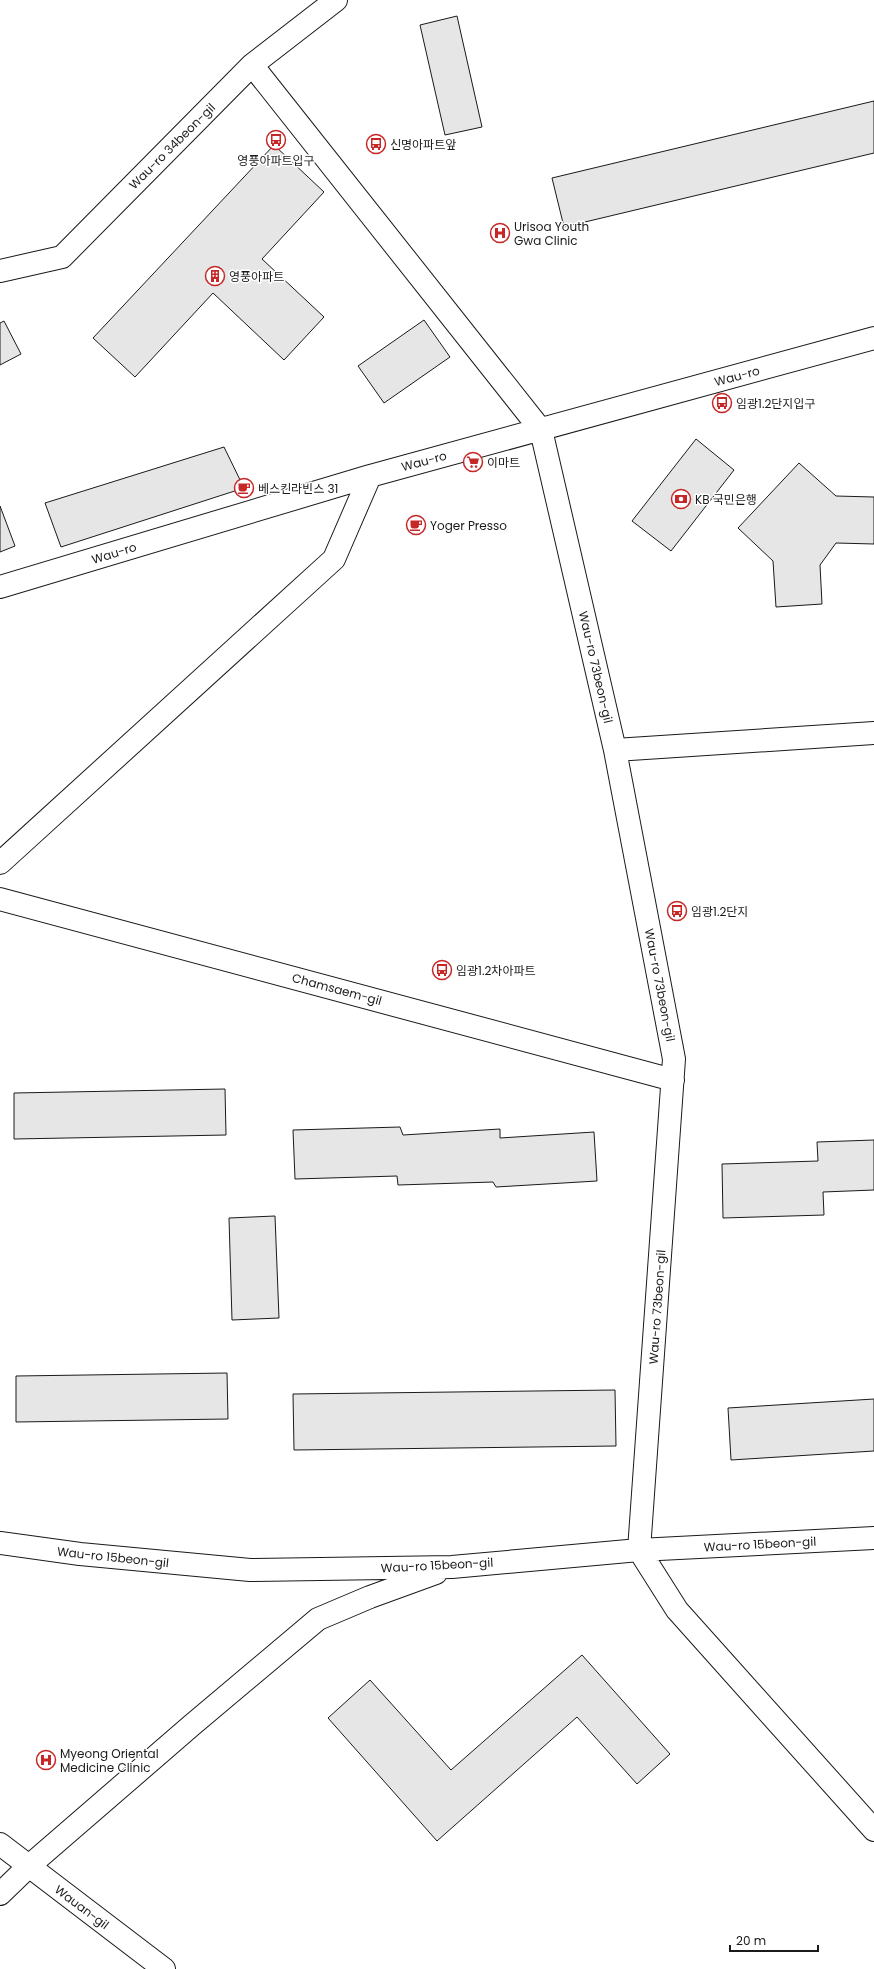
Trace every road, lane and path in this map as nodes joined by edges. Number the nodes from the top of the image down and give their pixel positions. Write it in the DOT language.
graph roads {
  1 [pos="336,0"];
  2 [pos="252,65"];
  3 [pos="0,271"];
  4 [pos="874,338"];
  5 [pos="541,430"];
  6 [pos="370,476"];
  7 [pos="0,587"];
  8 [pos="874,733"];
  9 [pos="615,750"];
  10 [pos="0,863"];
  11 [pos="0,899"];
  12 [pos="673,1080"];
  13 [pos="874,1538"];
  14 [pos="0,1543"];
  15 [pos="639,1550"];
  16 [pos="452,1567"];
  17 [pos="874,1830"];
  18 [pos="0,1844"];
  19 [pos="29,1866"];
  20 [pos="0,1894"];
  21 [pos="164,1969"];
  1 -- 2 [label="street, Wau-ro 34beon-gil"];
  2 -- 3 [label="street, Wau-ro 34beon-gil"];
  2 -- 5 [label="street"];
  4 -- 5 [label="street, Wau-ro"];
  5 -- 6 [label="street, Wau-ro"];
  5 -- 9 [label="street, Wau-ro 73beon-gil"];
  6 -- 7 [label="street, Wau-ro"];
  6 -- 10 [label="street"];
  8 -- 9 [label="street"];
  9 -- 12 [label="street, Wau-ro 73beon-gil"];
  11 -- 12 [label="street, Chamsaem-gil"];
  12 -- 15 [label="street, Wau-ro 73beon-gil"];
  13 -- 15 [label="street, Wau-ro 15beon-gil"];
  14 -- 16 [label="street, Wau-ro 15beon-gil"];
  15 -- 16 [label="street, Wau-ro 15beon-gil"];
  15 -- 17 [label="street"];
  16 -- 19 [label="street"];
  18 -- 19 [label="street, Wauan-gil"];
  19 -- 20 [label="street"];
  19 -- 21 [label="street, Wauan-gil"];
}
